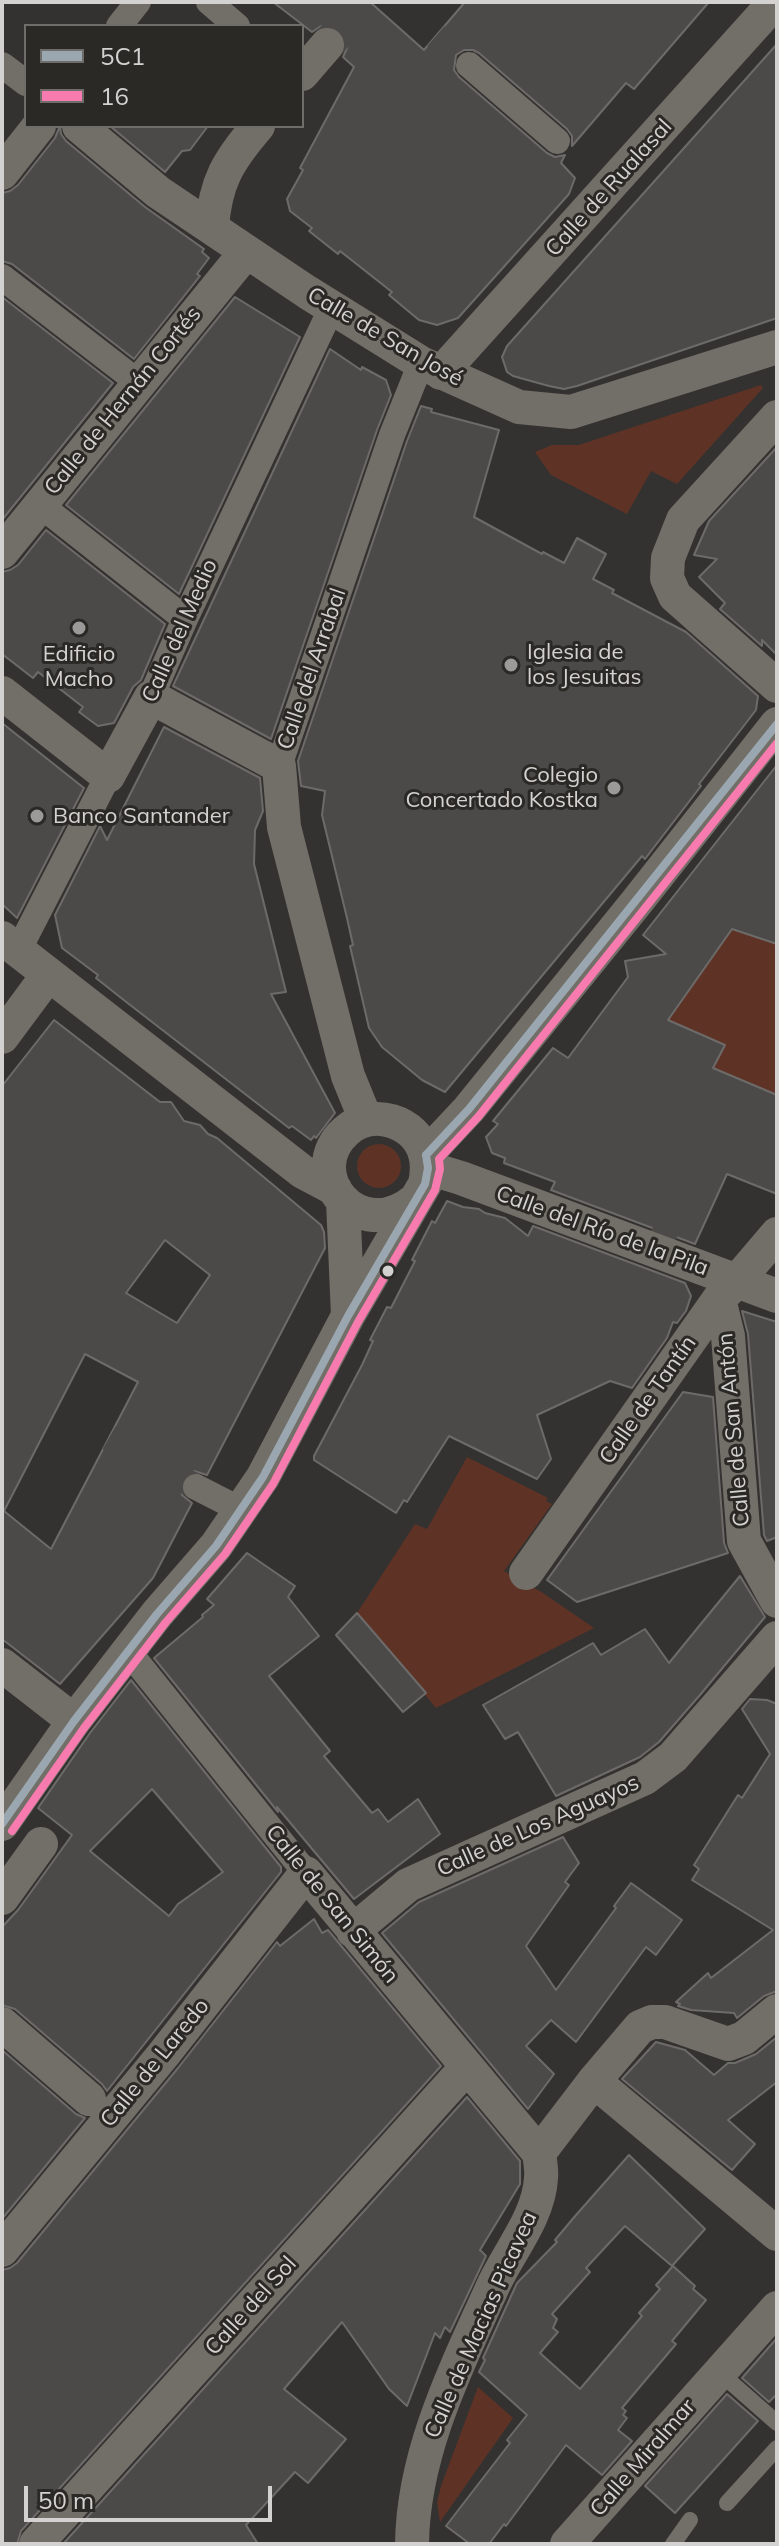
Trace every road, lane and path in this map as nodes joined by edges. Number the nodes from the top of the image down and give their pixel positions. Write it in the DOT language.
graph roads {
  1 [pos="138,2"];
  2 [pos="209,2"];
  3 [pos="775,2"];
  4 [pos="121,24"];
  5 [pos="235,24"];
  6 [pos="327,45"];
  7 [pos="2,65"];
  8 [pos="469,65"];
  9 [pos="304,72"];
  10 [pos="24,82"];
  11 [pos="37,128"];
  12 [pos="81,128"];
  13 [pos="257,128"];
  14 [pos="557,141"];
  15 [pos="2,173"];
  16 [pos="212,228"];
  17 [pos="246,252"];
  18 [pos="2,277"];
  19 [pos="332,307"];
  20 [pos="777,347"];
  21 [pos="431,368"];
  22 [pos="139,383"];
  23 [pos="777,417"];
  24 [pos="39,504"];
  25 [pos="2,552"];
  26 [pos="185,619"];
  27 [pos="777,686"];
  28 [pos="2,693"];
  29 [pos="151,697"];
  30 [pos="777,724"];
  31 [pos="279,766"];
  32 [pos="108,776"];
  33 [pos="10,944"];
  34 [pos="48,975"];
  35 [pos="2,1037"];
  36 [pos="366,1120"];
  37 [pos="427,1162"];
  38 [pos="339,1195"];
  39 [pos="415,1200"];
  40 [pos="777,1234"];
  41 [pos="728,1290"];
  42 [pos="777,1296"];
  43 [pos="348,1316"];
  44 [pos="196,1487"];
  45 [pos="241,1510"];
  46 [pos="526,1573"];
  47 [pos="777,1601"];
  48 [pos="777,1638"];
  49 [pos="128,1651"];
  50 [pos="2,1665"];
  51 [pos="74,1721"];
  52 [pos="2,1824"];
  53 [pos="41,1844"];
  54 [pos="306,1873"];
  55 [pos="2,1898"];
  56 [pos="353,1931"];
  57 [pos="777,2011"];
  58 [pos="2,2024"];
  59 [pos="466,2068"];
  60 [pos="594,2081"];
  61 [pos="89,2099"];
  62 [pos="539,2153"];
  63 [pos="777,2234"];
  64 [pos="2,2250"];
  65 [pos="777,2308"];
  66 [pos="719,2372"];
  67 [pos="777,2423"];
  68 [pos="777,2448"];
  69 [pos="727,2503"];
  70 [pos="690,2520"];
  71 [pos="36,2544"];
  72 [pos="412,2544"];
  73 [pos="567,2544"];
  74 [pos="673,2544"];
  1 -- 4 [label="street"];
  2 -- 5 [label="street"];
  3 -- 21 [label="street, Calle de Rualasal"];
  6 -- 9 [label="street"];
  7 -- 10 [label="street"];
  8 -- 14 [label="street"];
  11 -- 15 [label="street"];
  12 -- 16 [label="street, Calle de San José"];
  13 -- 16 [label="street"];
  16 -- 17 [label="street, Calle de San José"];
  17 -- 19 [label="street, Calle de San José"];
  17 -- 22 [label="street, Calle de Hernán Cortés"];
  18 -- 22 [label="street"];
  19 -- 21 [label="street, Calle de San José"];
  19 -- 26 [label="street, Calle del Medio"];
  20 -- 21 [label="street, Calle de San José"];
  21 -- 31 [label="street, Calle del Arrabal"];
  22 -- 24 [label="street, Calle de Hernán Cortés"];
  23 -- 27 [label="street"];
  24 -- 25 [label="street, Calle de Hernán Cortés"];
  24 -- 26 [label="street"];
  26 -- 29 [label="street, Calle del Medio"];
  28 -- 32 [label="street"];
  29 -- 31 [label="street"];
  29 -- 32 [label="street, Calle del Medio"];
  30 -- 37 [label="street"];
  31 -- 36 [label="street, Calle del Arrabal"];
  32 -- 33 [label="street, Calle del Medio"];
  33 -- 34 [label="street"];
  34 -- 35 [label="street"];
  34 -- 38 [label="street"];
  36 -- 37 [label="street"];
  36 -- 38 [label="street"];
  37 -- 39 [label="street"];
  37 -- 41 [label="street, Calle del Río de la Pila"];
  38 -- 39 [label="street"];
  38 -- 43 [label="street"];
  39 -- 43 [label="street"];
  40 -- 41 [label="street, Calle de Tantín"];
  41 -- 42 [label="street, Calle del Río de la Pila"];
  41 -- 46 [label="street, Calle de Tantín"];
  41 -- 47 [label="street, Calle de San Antón"];
  43 -- 45 [label="street"];
  44 -- 45 [label="street"];
  45 -- 49 [label="street"];
  48 -- 56 [label="street, Calle de Los Aguayos"];
  49 -- 51 [label="street"];
  49 -- 54 [label="street, Calle de San Simón"];
  50 -- 51 [label="street"];
  51 -- 52 [label="street"];
  53 -- 55 [label="street"];
  54 -- 56 [label="street, Calle de San Simón"];
  54 -- 64 [label="street, Calle de Laredo"];
  56 -- 59 [label="street, Calle de San Simón"];
  57 -- 60 [label="street"];
  58 -- 61 [label="street"];
  59 -- 62 [label="street, Calle de San Simón"];
  59 -- 71 [label="street, Calle del Sol"];
  60 -- 62 [label="street"];
  60 -- 63 [label="street"];
  62 -- 72 [label="street, Calle de Macias Picavea"];
  65 -- 66 [label="street, Calle Miralmar"];
  66 -- 67 [label="lane"];
  66 -- 73 [label="street, Calle Miralmar"];
  68 -- 69 [label="lane"];
  70 -- 74 [label="lane"];
}
